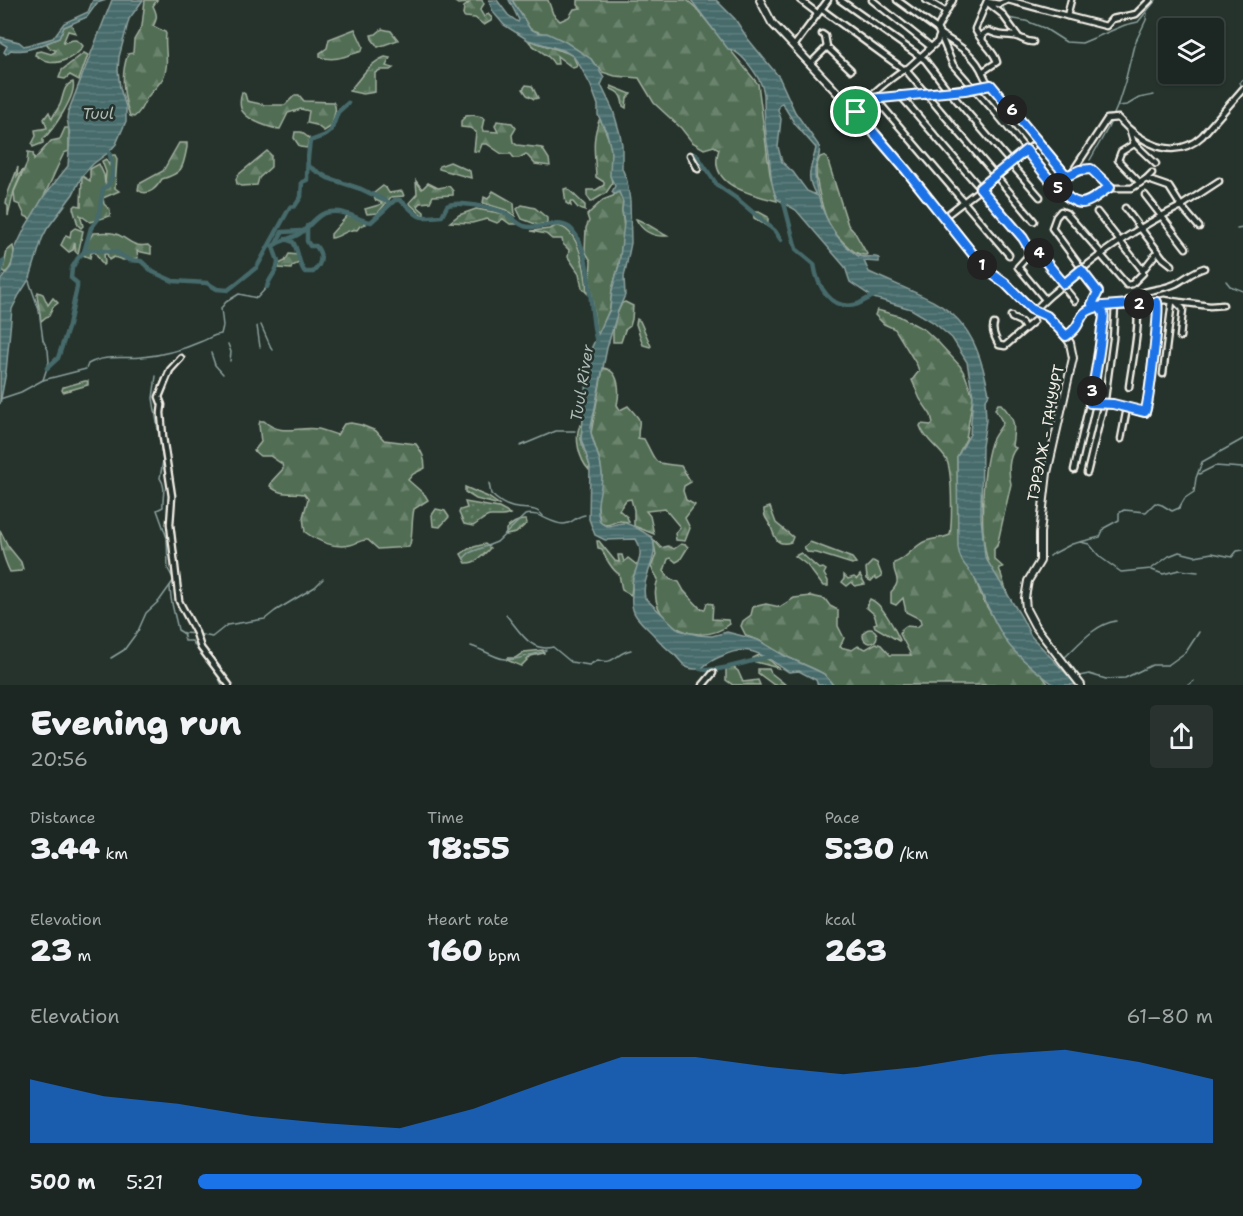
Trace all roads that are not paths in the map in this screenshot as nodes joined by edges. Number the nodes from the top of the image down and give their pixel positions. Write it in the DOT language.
graph roads {
  1 [pos="760,0"];
  2 [pos="800,0"];
  3 [pos="828,0"];
  4 [pos="840,0"];
  5 [pos="872,0"];
  6 [pos="897,0"];
  7 [pos="926,0"];
  8 [pos="953,0"];
  9 [pos="1008,0"];
  10 [pos="1071,0"];
  11 [pos="1150,0"];
  12 [pos="987,1"];
  13 [pos="818,11"];
  14 [pos="946,12"];
  15 [pos="1067,16"];
  16 [pos="979,22"];
  17 [pos="938,31"];
  18 [pos="822,34"];
  19 [pos="1005,35"];
  20 [pos="1018,36"];
  21 [pos="982,40"];
  22 [pos="1033,42"];
  23 [pos="794,46"];
  24 [pos="827,47"];
  25 [pos="931,47"];
  26 [pos="921,56"];
  27 [pos="810,64"];
  28 [pos="904,69"];
  29 [pos="851,70"];
  30 [pos="982,72"];
  31 [pos="991,85"];
  32 [pos="973,88"];
  33 [pos="948,90"];
  34 [pos="1243,90"];
  35 [pos="926,93"];
  36 [pos="900,95"];
  37 [pos="876,99"];
  38 [pos="856,112"];
  39 [pos="1130,130"];
  40 [pos="1038,141"];
  41 [pos="1134,143"];
  42 [pos="1026,150"];
  43 [pos="690,155"];
  44 [pos="1011,164"];
  45 [pos="1156,164"];
  46 [pos="698,169"];
  47 [pos="1152,173"];
  48 [pos="1071,174"];
  49 [pos="996,176"];
  50 [pos="1146,179"];
  51 [pos="1219,182"];
  52 [pos="1140,183"];
  53 [pos="1110,187"];
  54 [pos="980,188"];
  55 [pos="1145,195"];
  56 [pos="1040,197"];
  57 [pos="964,200"];
  58 [pos="1181,206"];
  59 [pos="1125,208"];
  60 [pos="1097,213"];
  61 [pos="1160,216"];
  62 [pos="944,217"];
  63 [pos="1034,221"];
  64 [pos="1140,227"];
  65 [pos="1199,227"];
  66 [pos="1120,240"];
  67 [pos="1029,248"];
  68 [pos="1186,248"];
  69 [pos="1158,250"];
  70 [pos="1101,253"];
  71 [pos="1009,255"];
  72 [pos="1172,265"];
  73 [pos="1204,268"];
  74 [pos="1082,269"];
  75 [pos="1143,270"];
  76 [pos="1063,284"];
  77 [pos="1044,298"];
  78 [pos="1075,302"];
  79 [pos="1157,302"];
  80 [pos="1173,302"];
  81 [pos="1136,305"];
  82 [pos="1223,305"];
  83 [pos="1115,306"];
  84 [pos="1124,306"];
  85 [pos="1096,307"];
  86 [pos="1034,311"];
  87 [pos="1011,316"];
  88 [pos="1034,321"];
  89 [pos="994,324"];
  90 [pos="1025,328"];
  91 [pos="1066,336"];
  92 [pos="1180,337"];
  93 [pos="181,358"];
  94 [pos="1163,374"];
  95 [pos="1129,387"];
  96 [pos="1090,403"];
  97 [pos="1104,403"];
  98 [pos="1127,408"];
  99 [pos="1121,439"];
  100 [pos="1074,470"];
  101 [pos="1087,473"];
  102 [pos="712,673"];
  103 [pos="229,685"];
  104 [pos="703,685"];
  105 [pos="1081,685"];
  1 -- 23 [label="main road"];
  2 -- 13 [label="street"];
  3 -- 13 [label="street"];
  4 -- 26 [label="street"];
  5 -- 25 [label="street"];
  6 -- 17 [label="street"];
  7 -- 14 [label="street"];
  8 -- 14 [label="street"];
  9 -- 12 [label="street"];
  9 -- 15 [label="street"];
  10 -- 15 [label="street"];
  11 -- 15 [label="street"];
  12 -- 16 [label="street"];
  12 -- 20 [label="street"];
  13 -- 23 [label="street"];
  13 -- 28 [label="street"];
  14 -- 17 [label="street"];
  16 -- 19 [label="street"];
  16 -- 21 [label="street"];
  17 -- 25 [label="street"];
  17 -- 30 [label="street"];
  17 -- 32 [label="street"];
  18 -- 24 [label="street"];
  19 -- 20 [label="street"];
  19 -- 21 [label="street"];
  20 -- 22 [label="street"];
  21 -- 30 [label="street"];
  23 -- 27 [label="main road"];
  24 -- 27 [label="street"];
  24 -- 29 [label="street"];
  25 -- 26 [label="street"];
  26 -- 28 [label="street"];
  26 -- 33 [label="street"];
  27 -- 38 [label="main road"];
  28 -- 35 [label="street"];
  28 -- 37 [label="street"];
  30 -- 31 [label="street"];
  31 -- 32 [label="street"];
  31 -- 40 [label="street"];
  32 -- 33 [label="street"];
  32 -- 42 [label="street"];
  33 -- 35 [label="street"];
  33 -- 44 [label="street"];
  34 -- 39 [label="street"];
  35 -- 36 [label="street"];
  35 -- 49 [label="street"];
  36 -- 37 [label="street"];
  36 -- 54 [label="street"];
  37 -- 38 [label="street"];
  37 -- 57 [label="street"];
  38 -- 62 [label="main road"];
  39 -- 41 [label="street"];
  39 -- 48 [label="street"];
  40 -- 42 [label="street"];
  40 -- 48 [label="street"];
  41 -- 45 [label="street"];
  41 -- 52 [label="street"];
  42 -- 44 [label="street"];
  42 -- 53 [label="street"];
  43 -- 46 [label="street"];
  44 -- 49 [label="street"];
  44 -- 56 [label="street"];
  47 -- 50 [label="street"];
  48 -- 53 [label="street"];
  49 -- 54 [label="street"];
  49 -- 63 [label="street"];
  50 -- 52 [label="street"];
  50 -- 58 [label="street"];
  51 -- 58 [label="street"];
  52 -- 53 [label="street"];
  54 -- 57 [label="street"];
  54 -- 67 [label="street"];
  55 -- 61 [label="street"];
  57 -- 62 [label="street"];
  57 -- 71 [label="street"];
  58 -- 61 [label="street"];
  58 -- 65 [label="street"];
  59 -- 64 [label="street"];
  60 -- 66 [label="street"];
  61 -- 64 [label="street"];
  61 -- 68 [label="street"];
  62 -- 86 [label="main road"];
  64 -- 66 [label="street"];
  64 -- 69 [label="street"];
  66 -- 70 [label="street"];
  66 -- 75 [label="street"];
  67 -- 76 [label="street"];
  67 -- 77 [label="street"];
  69 -- 72 [label="street"];
  69 -- 75 [label="street"];
  70 -- 74 [label="street"];
  70 -- 74 [label="street"];
  70 -- 75 [label="street"];
  73 -- 84 [label="street"];
  74 -- 76 [label="street"];
  74 -- 85 [label="street"];
  76 -- 77 [label="street"];
  76 -- 78 [label="street"];
  77 -- 86 [label="street"];
  79 -- 80 [label="street"];
  79 -- 81 [label="street"];
  79 -- 98 [label="street"];
  80 -- 82 [label="street"];
  80 -- 92 [label="street"];
  80 -- 94 [label="street"];
  81 -- 84 [label="street"];
  81 -- 95 [label="street"];
  83 -- 84 [label="street"];
  83 -- 85 [label="street"];
  83 -- 97 [label="street"];
  85 -- 91 [label="street"];
  85 -- 96 [label="street"];
  86 -- 91 [label="main road"];
  87 -- 90 [label="street"];
  88 -- 90 [label="street"];
  89 -- 90 [label="street"];
  91 -- 105 [label="main road, ТЭРЭЛЖ - ГАЧУУРТ"];
  93 -- 103 [label="street"];
  96 -- 97 [label="street"];
  96 -- 100 [label="street"];
  97 -- 98 [label="street"];
  97 -- 101 [label="street"];
  98 -- 99 [label="street"];
  102 -- 104 [label="street"];
}
